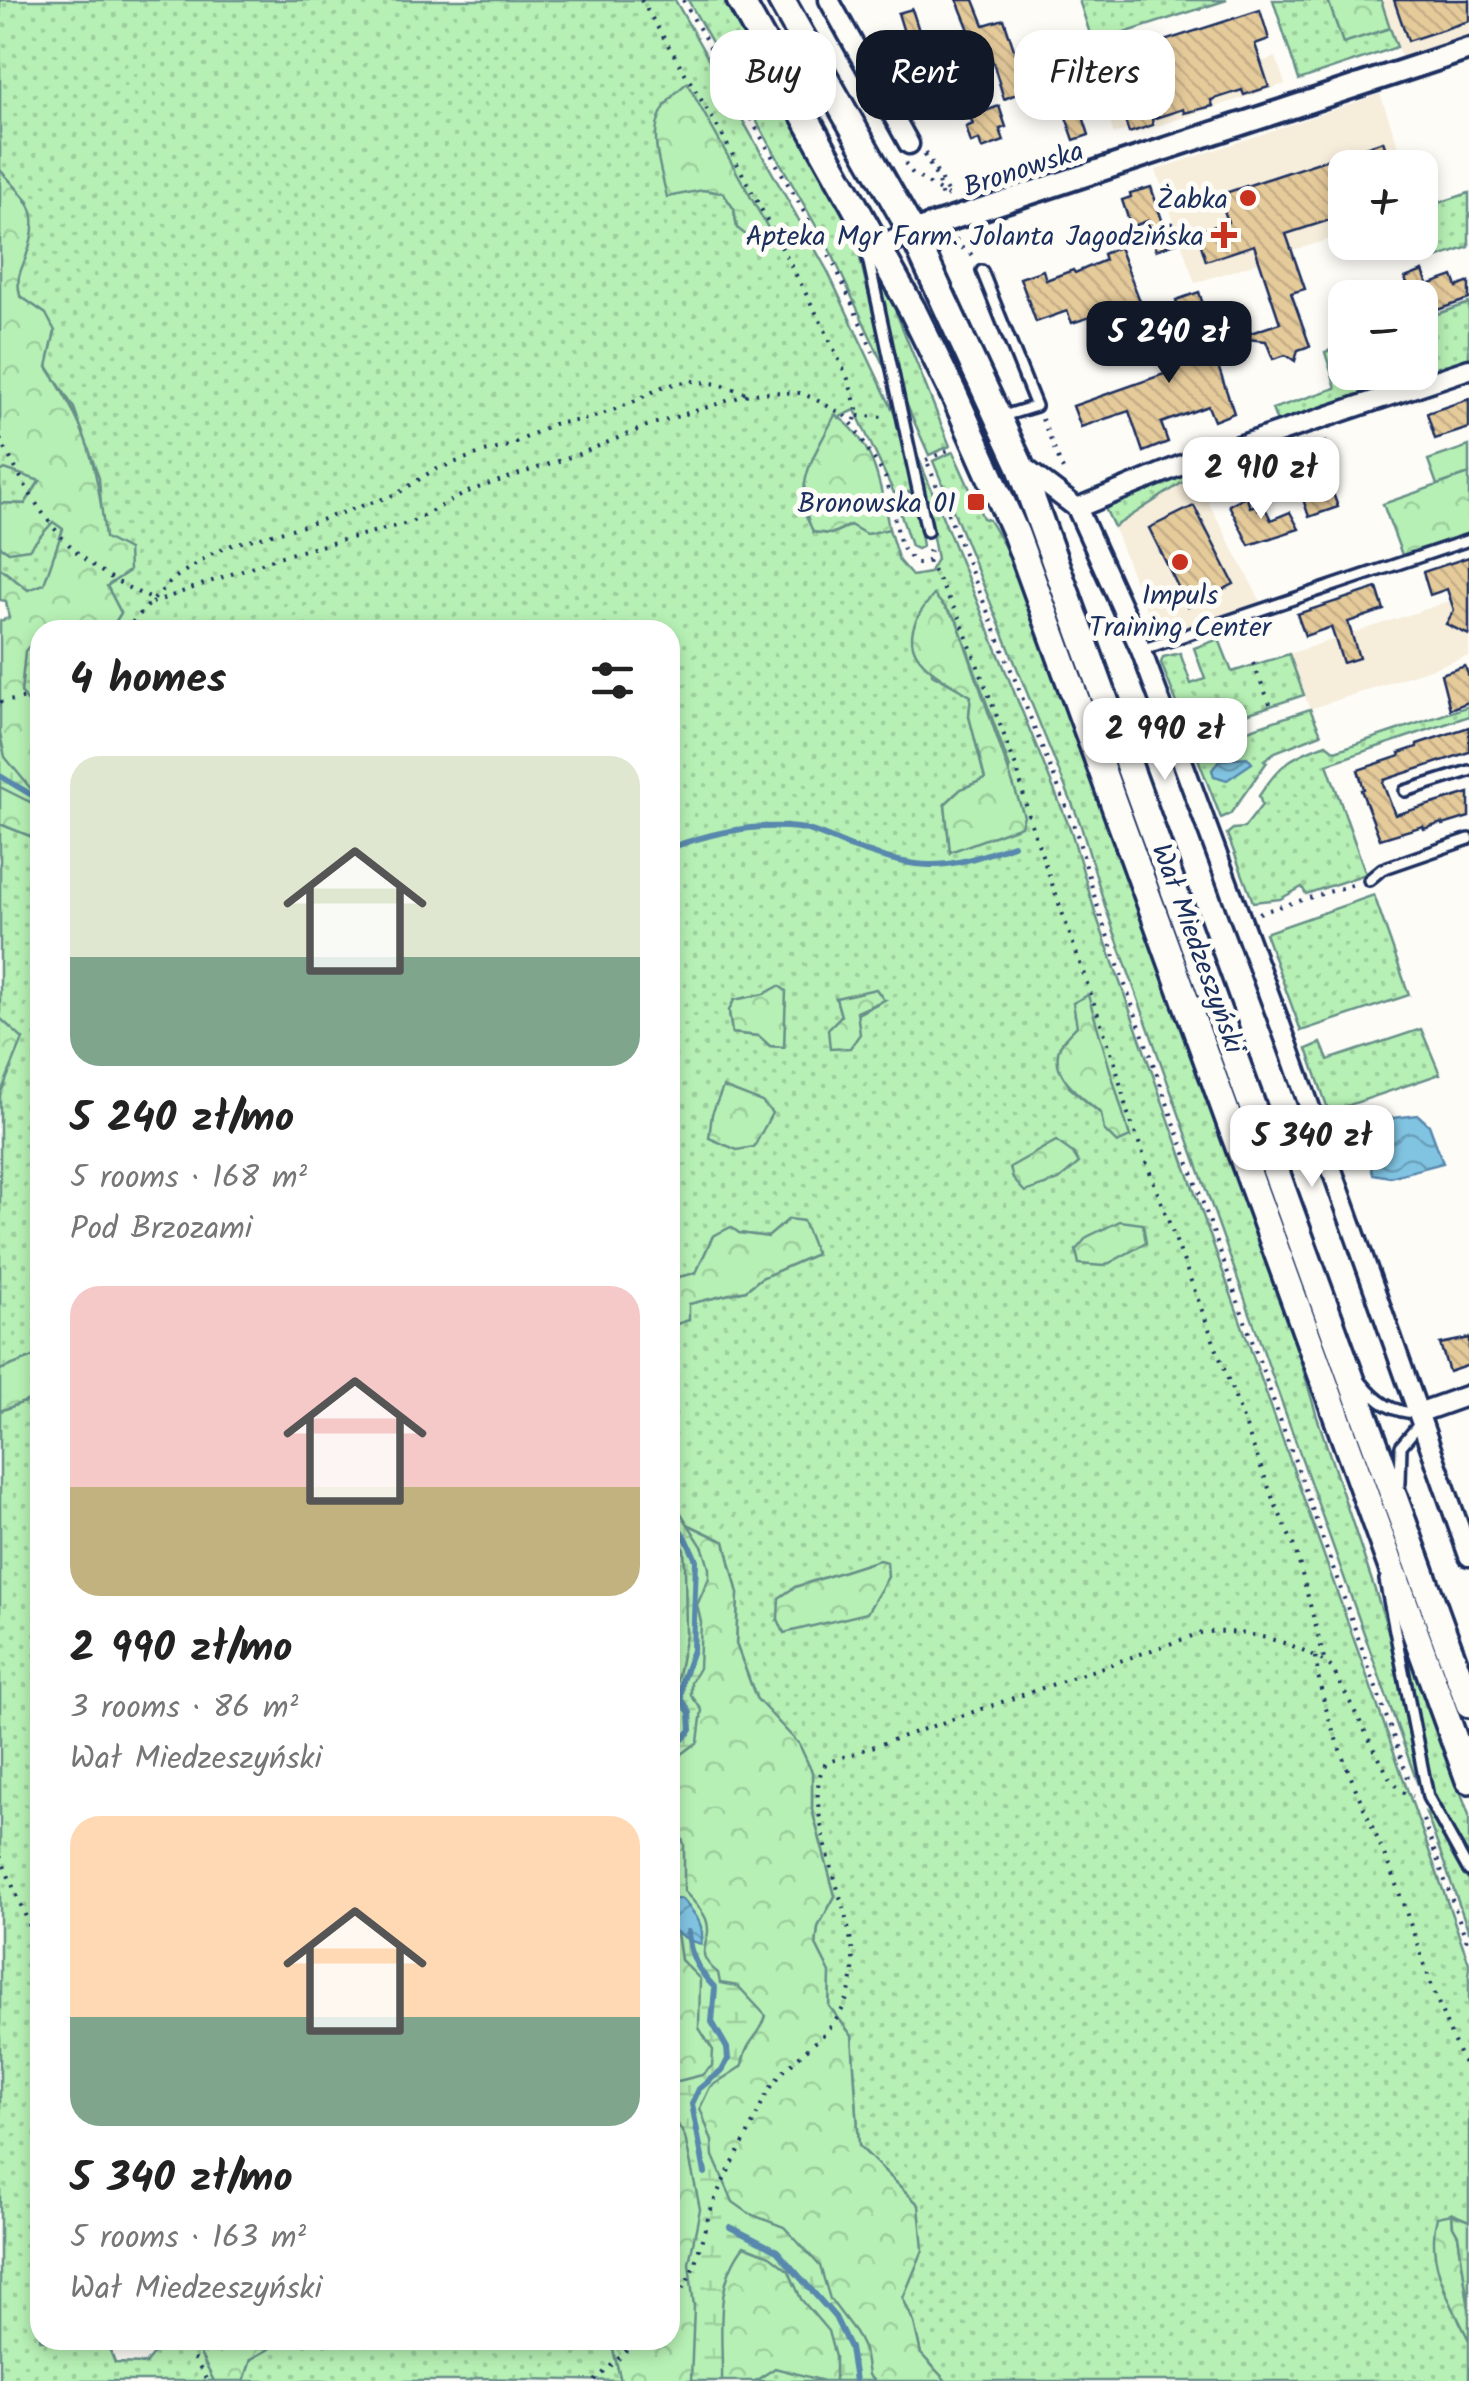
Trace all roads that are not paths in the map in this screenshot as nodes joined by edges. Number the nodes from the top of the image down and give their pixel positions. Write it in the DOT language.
graph roads {
  1 [pos="740,0"];
  2 [pos="782,0"];
  3 [pos="829,0"];
  4 [pos="1469,50"];
  5 [pos="909,144"];
  6 [pos="857,207"];
  7 [pos="912,232"];
  8 [pos="880,248"];
  9 [pos="982,270"];
  10 [pos="1469,368"];
  11 [pos="999,417"];
  12 [pos="1018,463"];
  13 [pos="1077,508"];
  14 [pos="928,531"];
  15 [pos="1469,540"];
  16 [pos="1142,650"];
  17 [pos="1469,771"];
  18 [pos="1405,791"];
  19 [pos="1469,839"];
  20 [pos="1368,880"];
  21 [pos="1345,1362"];
  22 [pos="1469,1396"];
  23 [pos="1420,1417"];
  24 [pos="1372,1513"];
  25 [pos="1402,1520"];
  26 [pos="1469,1556"];
  27 [pos="1469,1704"];
  28 [pos="1469,1780"];
  29 [pos="1469,1871"];
  1 -- 6 [label="main road, Wał Miedzeszyński"];
  2 -- 7 [label="main road, Wał Miedzeszyński"];
  3 -- 5 [label="street"];
  4 -- 7 [label="street, Bronowska"];
  6 -- 8 [label="main road, Wał Miedzeszyński"];
  6 -- 14 [label="lane"];
  7 -- 8 [label="street, Bronowska"];
  7 -- 11 [label="main road, Wał Miedzeszyński"];
  8 -- 24 [label="main road, Wał Miedzeszyński"];
  9 -- 11 [label="lane"];
  10 -- 13 [label="street"];
  11 -- 12 [label="main road, Wał Miedzeszyński"];
  12 -- 13 [label="street"];
  12 -- 21 [label="main road, Wał Miedzeszyński"];
  13 -- 16 [label="street"];
  15 -- 16 [label="lane"];
  16 -- 23 [label="street"];
  17 -- 18 [label="lane"];
  19 -- 20 [label="lane"];
  21 -- 23 [label="lane"];
  21 -- 25 [label="main road, Wał Miedzeszyński"];
  22 -- 23 [label="street"];
  23 -- 25 [label="lane"];
  23 -- 26 [label="street"];
  24 -- 28 [label="main road, Wał Miedzeszyński"];
  24 -- 29 [label="lane"];
  25 -- 27 [label="main road, Wał Miedzeszyński"];
}
